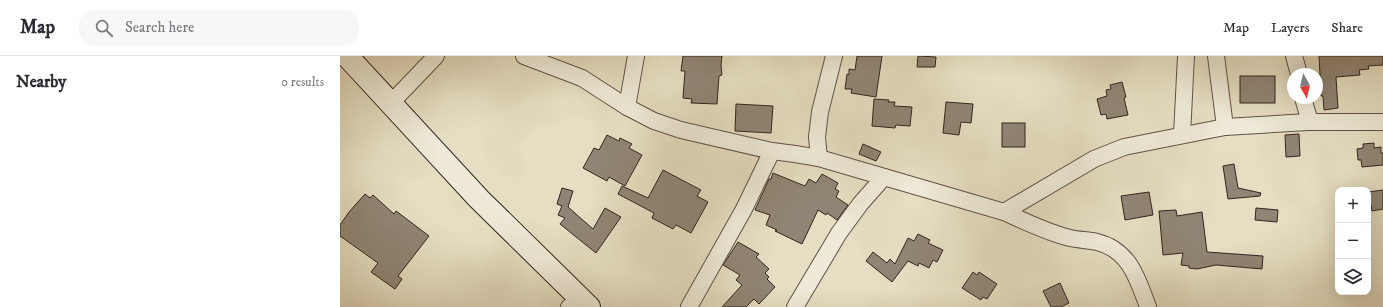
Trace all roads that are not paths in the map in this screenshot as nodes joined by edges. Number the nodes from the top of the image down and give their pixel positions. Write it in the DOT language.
graph roads {
  1 [pos="347,56"];
  2 [pos="436,56"];
  3 [pos="526,56"];
  4 [pos="636,56"];
  5 [pos="834,56"];
  6 [pos="1186,56"];
  7 [pos="1216,56"];
  8 [pos="1294,56"];
  9 [pos="1297,68"];
  10 [pos="391,103"];
  11 [pos="1305,104"];
  12 [pos="627,106"];
  13 [pos="1310,122"];
  14 [pos="1383,122"];
  15 [pos="1225,127"];
  16 [pos="1182,135"];
  17 [pos="772,151"];
  18 [pos="819,158"];
  19 [pos="884,177"];
  20 [pos="1004,212"];
  21 [pos="581,305"];
  22 [pos="689,307"];
  23 [pos="795,307"];
  24 [pos="1148,307"];
  1 -- 10 [label="street"];
  2 -- 10 [label="street"];
  3 -- 12 [label="street"];
  4 -- 12 [label="street"];
  5 -- 18 [label="street"];
  6 -- 16 [label="street"];
  7 -- 15 [label="street"];
  8 -- 9 [label="street"];
  10 -- 21 [label="street"];
  11 -- 13 [label="street"];
  12 -- 17 [label="street"];
  13 -- 14 [label="street"];
  13 -- 15 [label="street"];
  15 -- 16 [label="street"];
  16 -- 20 [label="street"];
  17 -- 18 [label="street"];
  17 -- 22 [label="street"];
  18 -- 19 [label="street"];
  19 -- 20 [label="street"];
  19 -- 23 [label="street"];
  20 -- 24 [label="street"];
}
